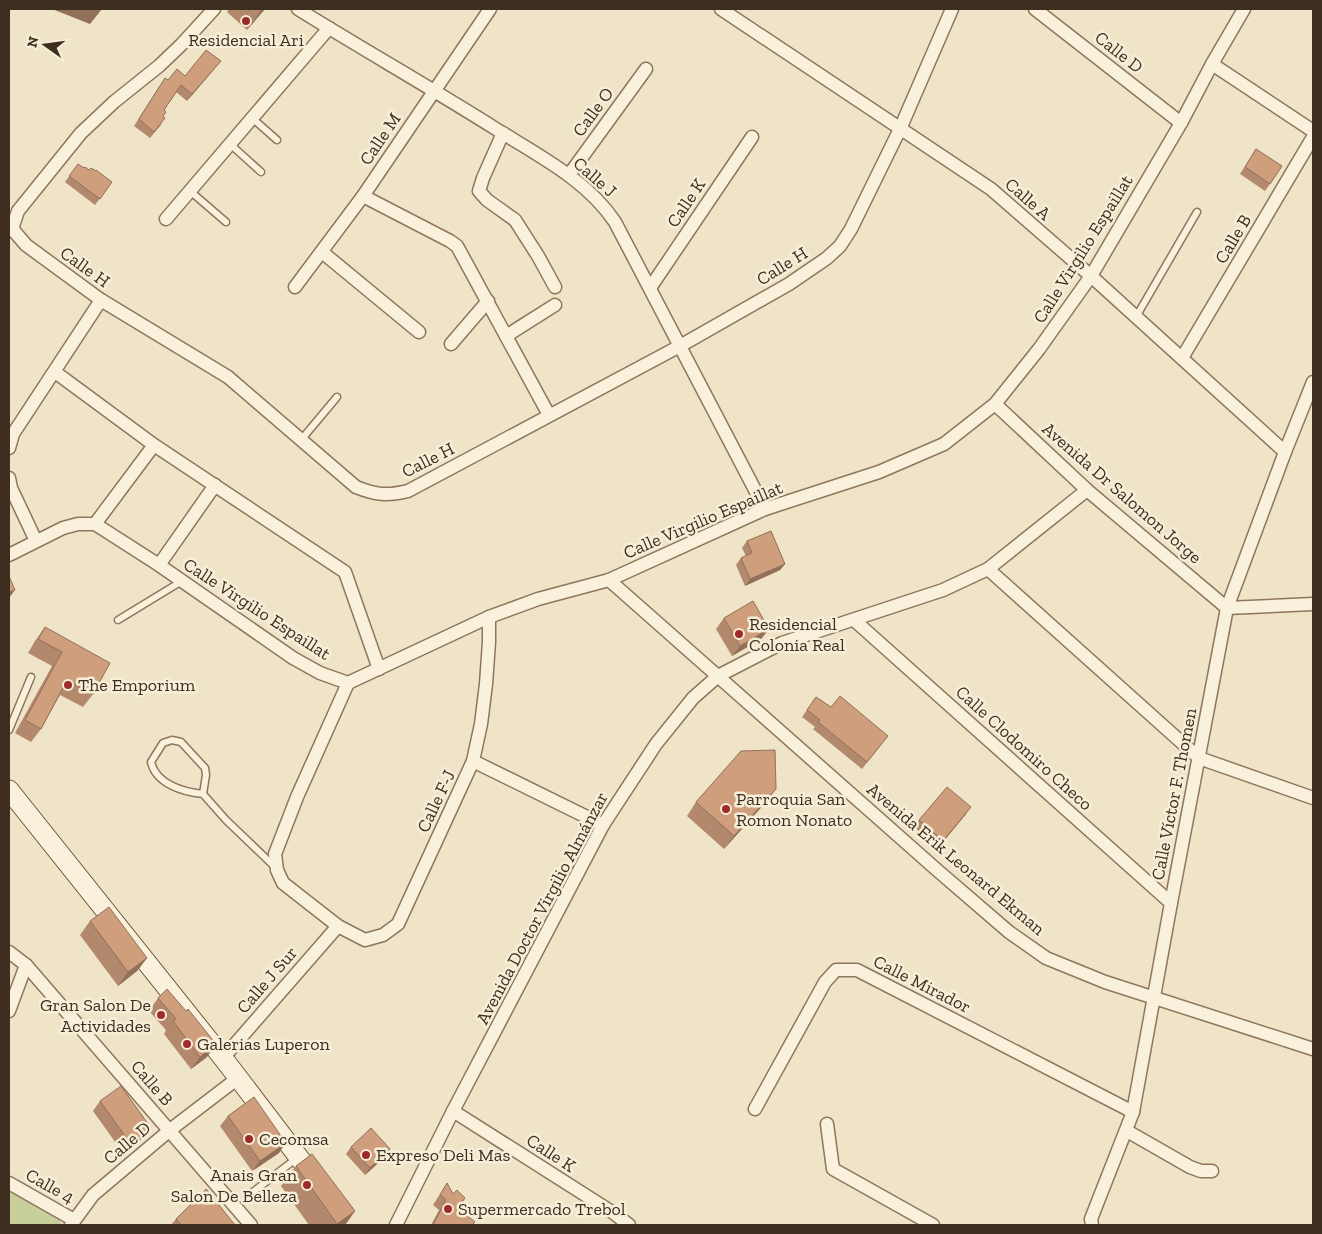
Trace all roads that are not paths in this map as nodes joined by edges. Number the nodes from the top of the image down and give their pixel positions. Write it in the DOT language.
graph roads {
  1 [pos="214,9"];
  2 [pos="298,9"];
  3 [pos="490,9"];
  4 [pos="720,9"];
  5 [pos="952,9"];
  6 [pos="1034,9"];
  7 [pos="1244,9"];
  8 [pos="328,28"];
  9 [pos="1212,64"];
  10 [pos="646,69"];
  11 [pos="435,91"];
  12 [pos="252,118"];
  13 [pos="1181,123"];
  14 [pos="900,129"];
  15 [pos="1313,131"];
  16 [pos="503,133"];
  17 [pos="752,137"];
  18 [pos="1313,137"];
  19 [pos="277,140"];
  20 [pos="230,144"];
  21 [pos="261,172"];
  22 [pos="569,175"];
  23 [pos="190,191"];
  24 [pos="363,196"];
  25 [pos="1198,212"];
  26 [pos="166,219"];
  27 [pos="226,222"];
  28 [pos="322,252"];
  29 [pos="1091,276"];
  30 [pos="295,287"];
  31 [pos="555,287"];
  32 [pos="650,288"];
  33 [pos="101,300"];
  34 [pos="488,302"];
  35 [pos="554,305"];
  36 [pos="1136,317"];
  37 [pos="419,332"];
  38 [pos="506,336"];
  39 [pos="451,344"];
  40 [pos="680,346"];
  41 [pos="1182,358"];
  42 [pos="55,372"];
  43 [pos="1313,382"];
  44 [pos="337,397"];
  45 [pos="995,404"];
  46 [pos="549,415"];
  47 [pos="301,440"];
  48 [pos="154,445"];
  49 [pos="9,448"];
  50 [pos="1284,452"];
  51 [pos="9,478"];
  52 [pos="215,485"];
  53 [pos="1087,490"];
  54 [pos="764,509"];
  55 [pos="95,524"];
  56 [pos="36,541"];
  57 [pos="9,555"];
  58 [pos="159,565"];
  59 [pos="988,569"];
  60 [pos="609,580"];
  61 [pos="182,581"];
  62 [pos="1313,604"];
  63 [pos="1227,608"];
  64 [pos="490,617"];
  65 [pos="118,620"];
  66 [pos="854,620"];
  67 [pos="379,669"];
  68 [pos="718,676"];
  69 [pos="31,677"];
  70 [pos="348,683"];
  71 [pos="9,730"];
  72 [pos="1199,758"];
  73 [pos="473,762"];
  74 [pos="9,790"];
  75 [pos="202,794"];
  76 [pos="1313,798"];
  77 [pos="9,809"];
  78 [pos="27,814"];
  79 [pos="603,825"];
  80 [pos="277,870"];
  81 [pos="1171,903"];
  82 [pos="338,926"];
  83 [pos="9,952"];
  84 [pos="26,966"];
  85 [pos="1155,998"];
  86 [pos="9,1011"];
  87 [pos="1312,1045"];
  88 [pos="224,1058"];
  89 [pos="238,1078"];
  90 [pos="755,1109"];
  91 [pos="453,1111"];
  92 [pos="1133,1112"];
  93 [pos="827,1124"];
  94 [pos="170,1130"];
  95 [pos="1127,1131"];
  96 [pos="298,1157"];
  97 [pos="1212,1171"];
  98 [pos="9,1183"];
  99 [pos="327,1195"];
  100 [pos="249,1196"];
  101 [pos="1092,1222"];
  102 [pos="72,1223"];
  103 [pos="251,1225"];
  104 [pos="396,1225"];
  105 [pos="627,1225"];
  106 [pos="933,1225"];
  1 -- 33 [label="street, Calle H"];
  2 -- 8 [label="street, Calle J"];
  3 -- 11 [label="street, Calle M"];
  4 -- 14 [label="street, Calle A"];
  5 -- 14 [label="street, Calle H"];
  6 -- 13 [label="street, Calle D"];
  7 -- 9 [label="street, Calle Virgilio Espaillat"];
  8 -- 11 [label="street, Calle J"];
  8 -- 12 [label="street"];
  9 -- 13 [label="street, Calle Virgilio Espaillat"];
  9 -- 15 [label="street"];
  10 -- 22 [label="street, Calle O"];
  11 -- 16 [label="street, Calle J"];
  11 -- 24 [label="street, Calle M"];
  12 -- 19 [label="lane"];
  12 -- 20 [label="street"];
  13 -- 29 [label="street, Calle Virgilio Espaillat"];
  14 -- 29 [label="street, Calle A"];
  14 -- 40 [label="street, Calle H"];
  16 -- 22 [label="street, Calle J"];
  16 -- 31 [label="street"];
  17 -- 32 [label="street, Calle K"];
  18 -- 41 [label="street, Calle B"];
  20 -- 21 [label="lane"];
  20 -- 23 [label="street"];
  22 -- 32 [label="street, Calle J"];
  23 -- 26 [label="street"];
  23 -- 27 [label="lane"];
  24 -- 28 [label="street, Calle M"];
  24 -- 34 [label="street"];
  25 -- 36 [label="lane"];
  28 -- 30 [label="street, Calle M"];
  28 -- 37 [label="street"];
  29 -- 36 [label="street, Calle A"];
  29 -- 45 [label="street, Calle Virgilio Espaillat"];
  32 -- 40 [label="street, Calle J"];
  33 -- 42 [label="street"];
  33 -- 47 [label="street, Calle H"];
  34 -- 38 [label="street"];
  34 -- 39 [label="street"];
  35 -- 38 [label="street"];
  36 -- 41 [label="street, Calle A"];
  38 -- 46 [label="street"];
  40 -- 46 [label="street, Calle H"];
  40 -- 54 [label="street, Calle J"];
  41 -- 50 [label="street, Calle A"];
  42 -- 48 [label="street"];
  42 -- 49 [label="street"];
  43 -- 50 [label="street, Calle Víctor F. Thomen"];
  44 -- 47 [label="lane"];
  45 -- 53 [label="street, Avenida Dr Salomon Jorge"];
  45 -- 54 [label="street, Calle Virgilio Espaillat"];
  46 -- 47 [label="street, Calle H"];
  48 -- 52 [label="street"];
  48 -- 55 [label="street"];
  50 -- 63 [label="street, Calle Víctor F. Thomen"];
  51 -- 56 [label="street"];
  52 -- 58 [label="street"];
  52 -- 67 [label="street"];
  53 -- 59 [label="street, Avenida Doctor Virgilio Almánzar"];
  53 -- 63 [label="street, Avenida Dr Salomon Jorge"];
  54 -- 60 [label="street, Calle Virgilio Espaillat"];
  55 -- 56 [label="street"];
  55 -- 58 [label="street, Calle Virgilio Espaillat"];
  56 -- 57 [label="street"];
  58 -- 61 [label="street, Calle Virgilio Espaillat"];
  59 -- 66 [label="street, Avenida Doctor Virgilio Almánzar"];
  59 -- 72 [label="street"];
  60 -- 64 [label="street, Calle Virgilio Espaillat"];
  60 -- 68 [label="street, Avenida Erik Leonard Ekman"];
  61 -- 65 [label="lane"];
  61 -- 70 [label="street, Calle Virgilio Espaillat"];
  62 -- 63 [label="street"];
  63 -- 72 [label="street, Calle Víctor F. Thomen"];
  64 -- 67 [label="street, Calle Virgilio Espaillat"];
  64 -- 73 [label="street, Calle F-J"];
  66 -- 68 [label="street, Avenida Doctor Virgilio Almánzar"];
  66 -- 81 [label="street, Calle Clodomiro Checo"];
  67 -- 70 [label="street, Calle Virgilio Espaillat"];
  68 -- 79 [label="street, Avenida Doctor Virgilio Almánzar"];
  68 -- 85 [label="street, Avenida Erik Leonard Ekman"];
  69 -- 71 [label="lane"];
  70 -- 80 [label="street"];
  72 -- 76 [label="street"];
  72 -- 81 [label="street, Calle Víctor F. Thomen"];
  73 -- 79 [label="street"];
  73 -- 82 [label="street, Calle F-J"];
  74 -- 78 [label="main road"];
  75 -- 75 [label="lane"];
  75 -- 80 [label="lane"];
  77 -- 78 [label="street"];
  78 -- 88 [label="main road"];
  79 -- 91 [label="street, Avenida Doctor Virgilio Almánzar"];
  80 -- 82 [label="street, Calle F-J"];
  81 -- 85 [label="street, Calle Víctor F. Thomen"];
  82 -- 88 [label="street, Calle J Sur"];
  83 -- 84 [label="street, Calle B"];
  84 -- 86 [label="street"];
  84 -- 94 [label="street, Calle B"];
  85 -- 87 [label="street, Avenida Erik Leonard Ekman"];
  85 -- 92 [label="street, Calle Víctor F. Thomen"];
  88 -- 89 [label="main road"];
  89 -- 94 [label="street, Calle D"];
  89 -- 96 [label="main road"];
  90 -- 92 [label="street, Calle Mirador"];
  91 -- 104 [label="street, Avenida Doctor Virgilio Almánzar"];
  91 -- 105 [label="street, Calle K"];
  92 -- 95 [label="street, Calle Víctor F. Thomen"];
  93 -- 106 [label="street"];
  94 -- 102 [label="street, Calle D"];
  94 -- 103 [label="street, Calle B"];
  95 -- 97 [label="street"];
  95 -- 101 [label="street, Calle Víctor F. Thomen"];
  96 -- 99 [label="main road"];
  96 -- 100 [label="lane"];
  98 -- 102 [label="street, Calle 4"];
}
